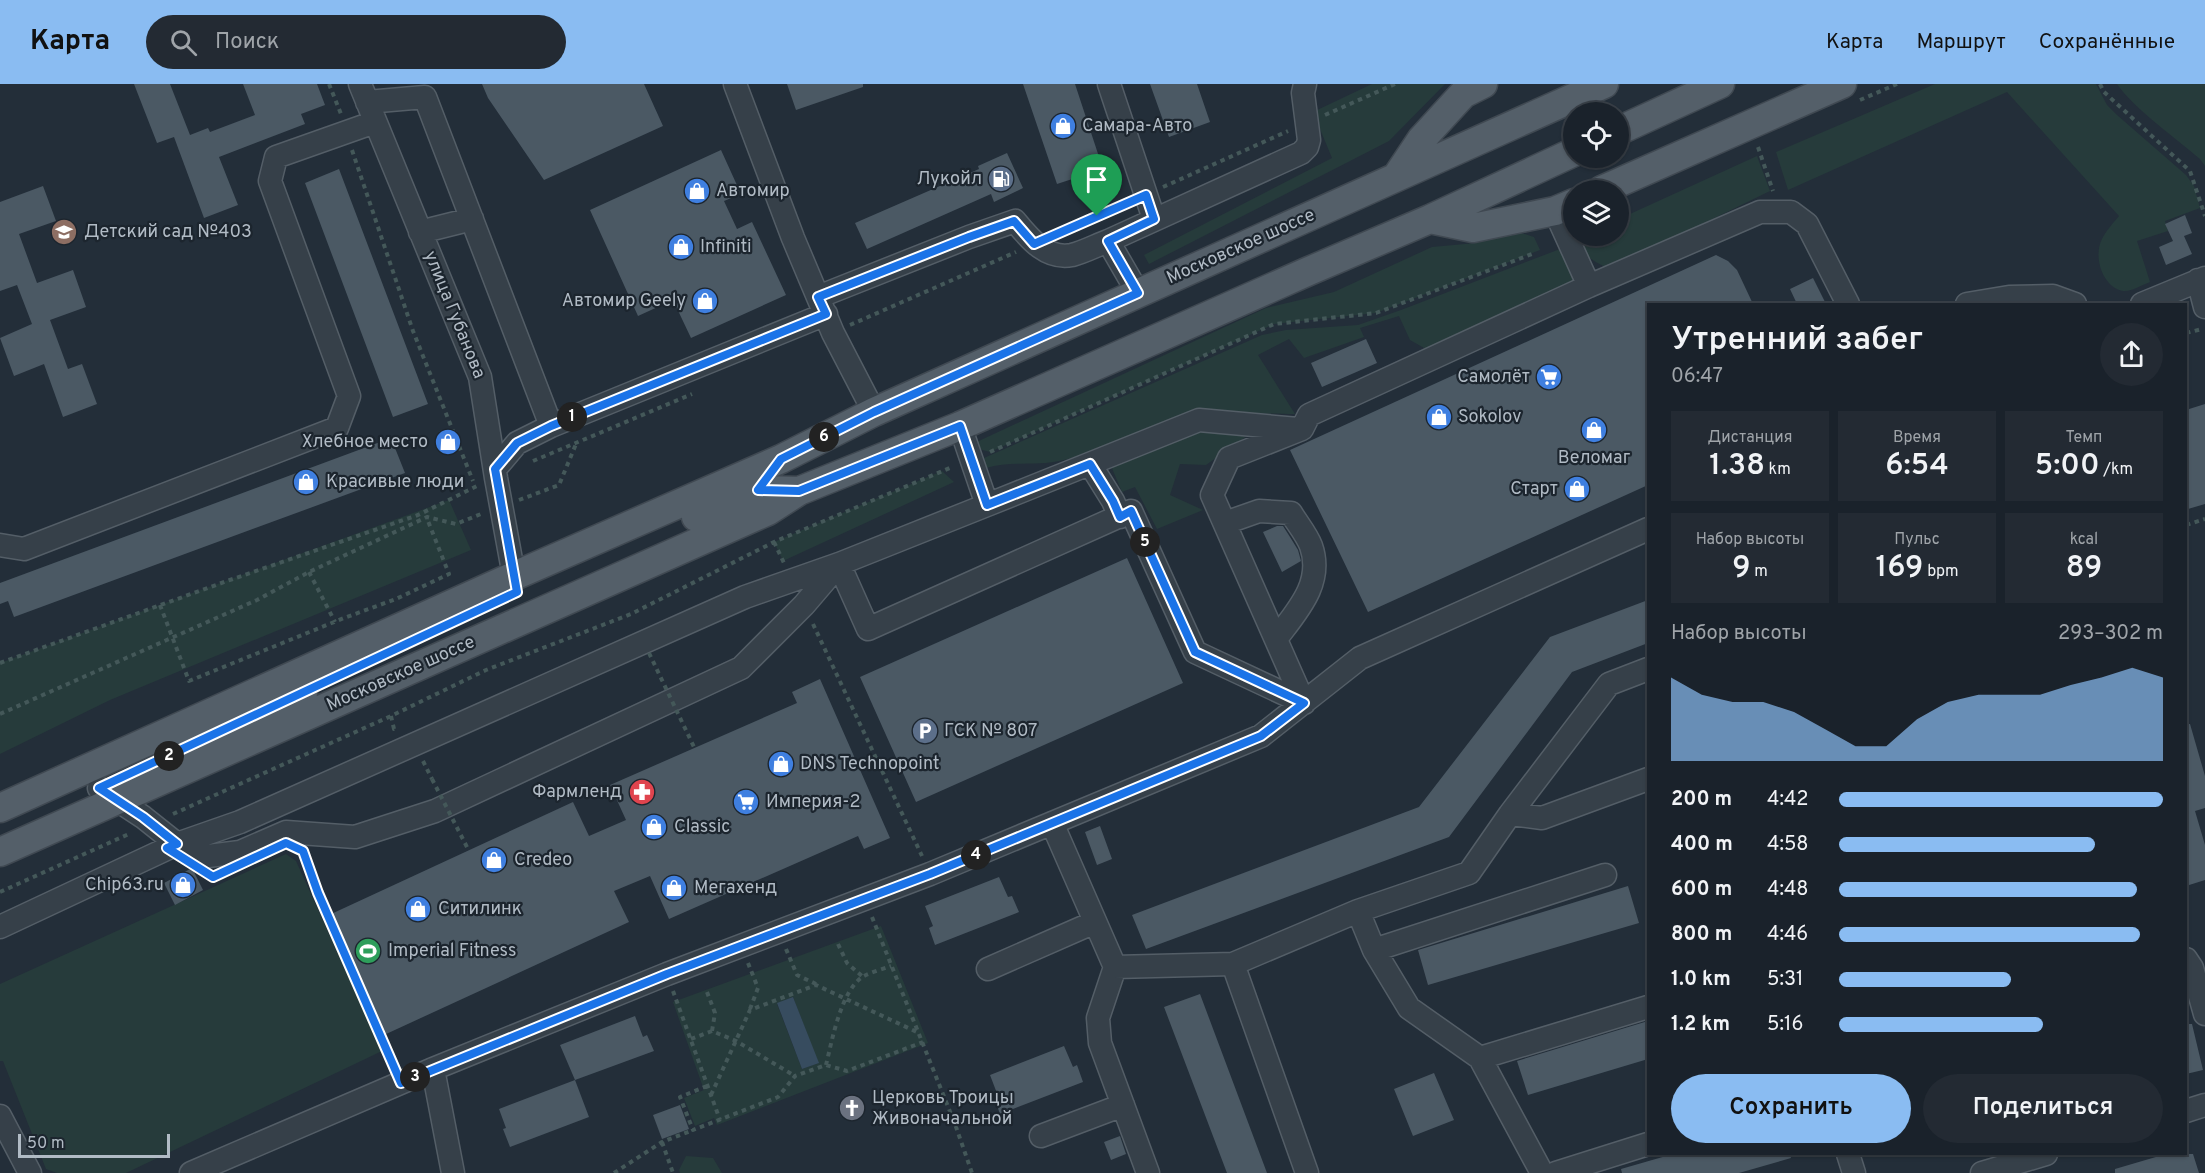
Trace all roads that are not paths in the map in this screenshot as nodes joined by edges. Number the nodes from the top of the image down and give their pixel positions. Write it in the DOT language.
graph roads {
  1 [pos="735,84"];
  2 [pos="1110,84"];
  3 [pos="1305,84"];
  4 [pos="1483,84"];
  5 [pos="1604,84"];
  6 [pos="1720,84"];
  7 [pos="1842,84"];
  8 [pos="367,103"];
  9 [pos="1629,126"];
  10 [pos="1563,157"];
  11 [pos="1397,176"];
  12 [pos="1625,180"];
  13 [pos="1563,207"];
  14 [pos="472,219"];
  15 [pos="1154,219"];
  16 [pos="1430,219"];
  17 [pos="420,232"];
  18 [pos="1108,241"];
  19 [pos="1576,246"];
  20 [pos="2202,279"];
  21 [pos="1589,286"];
  22 [pos="1138,293"];
  23 [pos="1847,303"];
  24 [pos="1973,303"];
  25 [pos="2072,303"];
  26 [pos="2144,303"];
  27 [pos="822,305"];
  28 [pos="2205,306"];
  29 [pos="874,412"];
  30 [pos="551,426"];
  31 [pos="960,426"];
  32 [pos="1302,429"];
  33 [pos="781,459"];
  34 [pos="1090,464"];
  35 [pos="489,478"];
  36 [pos="758,490"];
  37 [pos="799,491"];
  38 [pos="987,505"];
  39 [pos="1120,517"];
  40 [pos="1224,523"];
  41 [pos="1647,529"];
  42 [pos="0,545"];
  43 [pos="839,564"];
  44 [pos="516,584"];
  45 [pos="1276,639"];
  46 [pos="1647,669"];
  47 [pos="1304,703"];
  48 [pos="1647,779"];
  49 [pos="107,794"];
  50 [pos="0,808"];
  51 [pos="1509,814"];
  52 [pos="1052,823"];
  53 [pos="0,833"];
  54 [pos="177,844"];
  55 [pos="0,852"];
  56 [pos="1605,875"];
  57 [pos="1358,911"];
  58 [pos="1095,922"];
  59 [pos="0,927"];
  60 [pos="1374,950"];
  61 [pos="1233,964"];
  62 [pos="2194,964"];
  63 [pos="1115,968"];
  64 [pos="988,969"];
  65 [pos="1647,1007"];
  66 [pos="2205,1014"];
  67 [pos="1480,1058"];
  68 [pos="433,1069"];
  69 [pos="1123,1105"];
  70 [pos="2205,1105"];
  71 [pos="2187,1111"];
  72 [pos="0,1116"];
  73 [pos="1041,1136"];
  74 [pos="1647,1144"];
  75 [pos="1848,1155"];
  76 [pos="2043,1155"];
  77 [pos="30,1173"];
  78 [pos="190,1173"];
  79 [pos="453,1173"];
  80 [pos="1148,1173"];
  81 [pos="1307,1173"];
  82 [pos="1542,1173"];
  83 [pos="1556,1173"];
  84 [pos="1854,1173"];
  85 [pos="1982,1173"];
  1 -- 27 [label="street"];
  2 -- 15 [label="street"];
  3 -- 15 [label="street"];
  4 -- 11 [label="main road"];
  5 -- 11 [label="main road, Московское шоссе"];
  6 -- 9 [label="main road"];
  7 -- 12 [label="main road"];
  8 -- 14 [label="street"];
  8 -- 17 [label="street, улица Губанова"];
  8 -- 42 [label="street"];
  10 -- 16 [label="main road, Московское шоссе"];
  11 -- 22 [label="main road, Московское шоссе"];
  13 -- 16 [label="main road"];
  14 -- 17 [label="street"];
  14 -- 30 [label="street"];
  15 -- 18 [label="street"];
  16 -- 31 [label="main road, Московское шоссе"];
  17 -- 35 [label="street, улица Губанова"];
  18 -- 22 [label="street"];
  18 -- 27 [label="street"];
  19 -- 21 [label="street"];
  20 -- 26 [label="street"];
  20 -- 28 [label="street"];
  21 -- 23 [label="street"];
  21 -- 32 [label="street"];
  22 -- 29 [label="main road, Московское шоссе"];
  24 -- 25 [label="street"];
  27 -- 29 [label="street"];
  27 -- 30 [label="street"];
  29 -- 33 [label="main road, Московское шоссе"];
  30 -- 35 [label="street"];
  31 -- 37 [label="main road, Московское шоссе"];
  31 -- 38 [label="street"];
  32 -- 34 [label="street"];
  32 -- 40 [label="street"];
  33 -- 36 [label="main road, Московское шоссе"];
  33 -- 44 [label="main road, Московское шоссе"];
  34 -- 38 [label="street"];
  34 -- 39 [label="street"];
  35 -- 44 [label="street, улица Губанова"];
  36 -- 37 [label="main road, Московское шоссе"];
  36 -- 44 [label="main road, Московское шоссе"];
  37 -- 49 [label="main road, Московское шоссе"];
  38 -- 43 [label="street"];
  39 -- 43 [label="street"];
  39 -- 47 [label="street"];
  40 -- 45 [label="street"];
  40 -- 45 [label="street"];
  41 -- 47 [label="street"];
  43 -- 54 [label="street"];
  43 -- 54 [label="street"];
  44 -- 49 [label="main road, Московское шоссе"];
  44 -- 50 [label="main road, Московское шоссе"];
  45 -- 47 [label="street"];
  46 -- 51 [label="street"];
  47 -- 52 [label="street"];
  48 -- 51 [label="street"];
  49 -- 53 [label="main road, Московское шоссе"];
  49 -- 54 [label="street"];
  49 -- 55 [label="main road, Московское шоссе"];
  51 -- 57 [label="street"];
  52 -- 58 [label="street"];
  52 -- 68 [label="street"];
  54 -- 59 [label="street"];
  56 -- 60 [label="street"];
  57 -- 60 [label="street"];
  57 -- 61 [label="street"];
  58 -- 63 [label="street"];
  58 -- 64 [label="street"];
  60 -- 67 [label="street"];
  61 -- 63 [label="street"];
  61 -- 81 [label="street"];
  62 -- 66 [label="street"];
  63 -- 69 [label="street"];
  65 -- 67 [label="street"];
  67 -- 82 [label="street"];
  68 -- 78 [label="street"];
  68 -- 79 [label="street"];
  69 -- 73 [label="street"];
  69 -- 80 [label="street"];
  70 -- 71 [label="street"];
  72 -- 77 [label="street"];
  74 -- 83 [label="street"];
  75 -- 84 [label="street"];
  76 -- 85 [label="street"];
}
